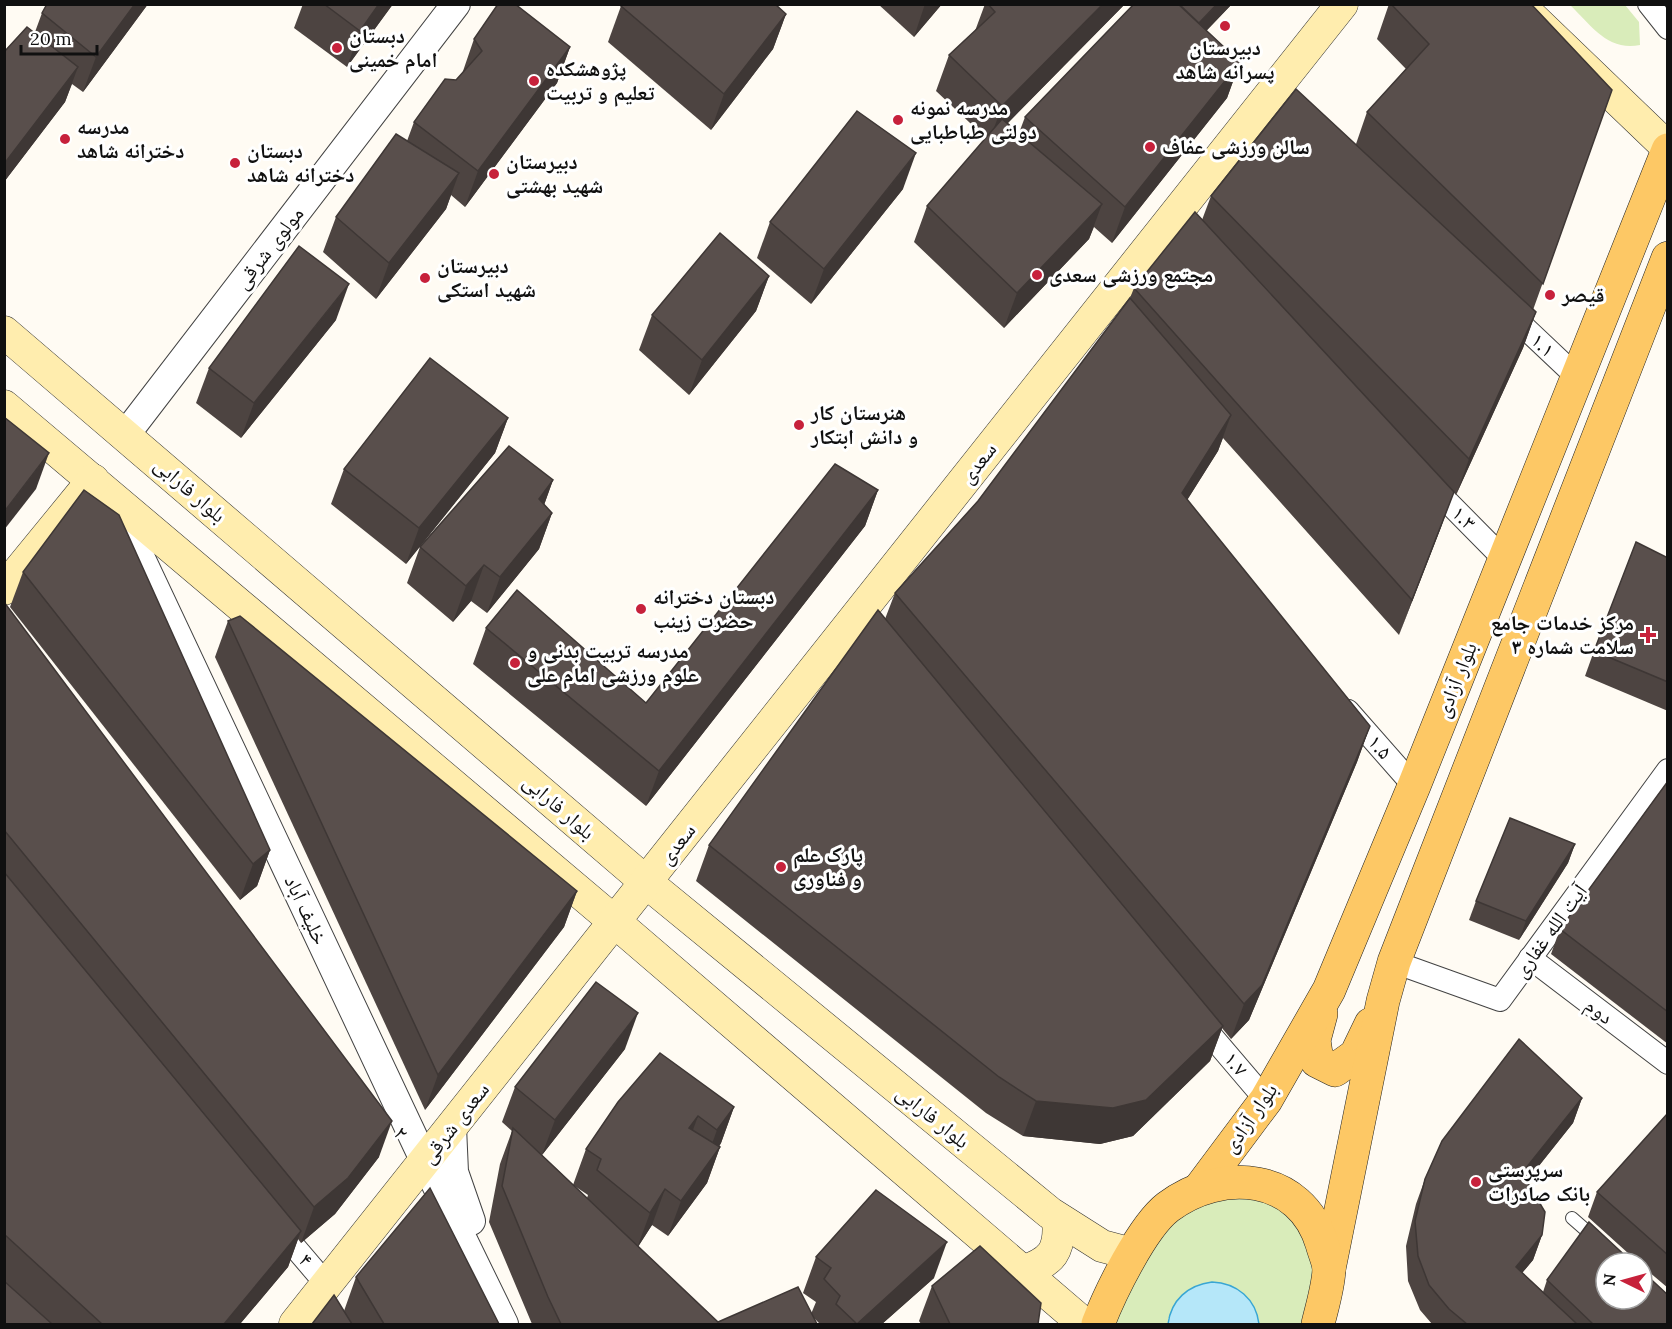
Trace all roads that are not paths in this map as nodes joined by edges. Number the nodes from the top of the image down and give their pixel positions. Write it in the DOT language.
graph roads {
  1 [pos="456,4"];
  2 [pos="1342,4"];
  3 [pos="1518,4"];
  4 [pos="1649,4"];
  5 [pos="1668,28"];
  6 [pos="1668,149"];
  7 [pos="1668,258"];
  8 [pos="1660,294"];
  9 [pos="1491,296"];
  10 [pos="4,332"];
  11 [pos="1577,377"];
  12 [pos="4,406"];
  13 [pos="126,434"];
  14 [pos="1413,466"];
  15 [pos="102,488"];
  16 [pos="1504,560"];
  17 [pos="4,589"];
  18 [pos="1335,696"];
  19 [pos="1668,770"];
  20 [pos="1414,786"];
  21 [pos="646,882"];
  22 [pos="615,922"];
  23 [pos="1530,958"];
  24 [pos="1394,962"];
  25 [pos="1329,990"];
  26 [pos="1182,1001"];
  27 [pos="1383,1001"];
  28 [pos="1668,1063"];
  29 [pos="372,1097"];
  30 [pos="1266,1100"];
  31 [pos="452,1127"];
  32 [pos="425,1162"];
  33 [pos="1201,1187"];
  34 [pos="260,1207"];
  35 [pos="1572,1218"];
  36 [pos="1058,1219"];
  37 [pos="1607,1248"];
  38 [pos="1132,1254"];
  39 [pos="1022,1272"];
  40 [pos="1327,1279"];
  41 [pos="323,1300"];
  42 [pos="500,1316"];
  43 [pos="296,1324"];
  44 [pos="1084,1324"];
  45 [pos="1098,1324"];
  46 [pos="1318,1324"];
  47 [pos="1342,1324"];
  1 -- 13 [label="street, مولوی شرقی"];
  2 -- 21 [label="main road, سعدی"];
  3 -- 6 [label="main road"];
  4 -- 5 [label="street"];
  6 -- 11 [label="main road, بلوار آزادی"];
  7 -- 8 [label="main road, بلوار آزادی"];
  8 -- 24 [label="main road, بلوار آزادی"];
  9 -- 11 [label="street, ۱.۱"];
  10 -- 13 [label="main road, بلوار فارابی"];
  11 -- 16 [label="main road, بلوار آزادی"];
  12 -- 15 [label="main road"];
  13 -- 21 [label="main road, بلوار فارابی"];
  14 -- 16 [label="street, ۱.۳"];
  15 -- 17 [label="main road"];
  15 -- 22 [label="main road"];
  15 -- 32 [label="street, خلیف آباد"];
  16 -- 20 [label="main road, بلوار آزادی"];
  18 -- 20 [label="street, ۱.۵"];
  19 -- 23 [label="street, آیت الله غفاری"];
  20 -- 25 [label="main road, بلوار آزادی"];
  21 -- 22 [label="main road, سعدی"];
  21 -- 36 [label="main road, بلوار فارابی"];
  22 -- 31 [label="main road, سعدی شرقی"];
  22 -- 39 [label="main road"];
  23 -- 24 [label="street, آیت الله غفاری"];
  23 -- 28 [label="street, دوم"];
  24 -- 27 [label="main road, بلوار آزادی"];
  25 -- 27 [label="main road"];
  25 -- 30 [label="main road, بلوار آزادی"];
  26 -- 30 [label="street, ۱.۷"];
  27 -- 40 [label="main road, بلوار آزادی"];
  29 -- 32 [label="street, ۲"];
  30 -- 33 [label="main road, بلوار آزادی"];
  31 -- 32 [label="main road, سعدی شرقی"];
  31 -- 42 [label="street"];
  32 -- 41 [label="main road, سعدی شرقی"];
  32 -- 42 [label="street, خلیف آباد"];
  33 -- 38 [label="main road"];
  33 -- 40 [label="main road"];
  34 -- 41 [label="street, ۴"];
  35 -- 37 [label="lane"];
  36 -- 38 [label="main road, بلوار فارابی"];
  36 -- 39 [label="main road"];
  38 -- 45 [label="main road"];
  39 -- 44 [label="main road"];
  40 -- 46 [label="main road, بلوار آزادی"];
  40 -- 47 [label="main road"];
  41 -- 43 [label="main road, سعدی شرقی"];
}
